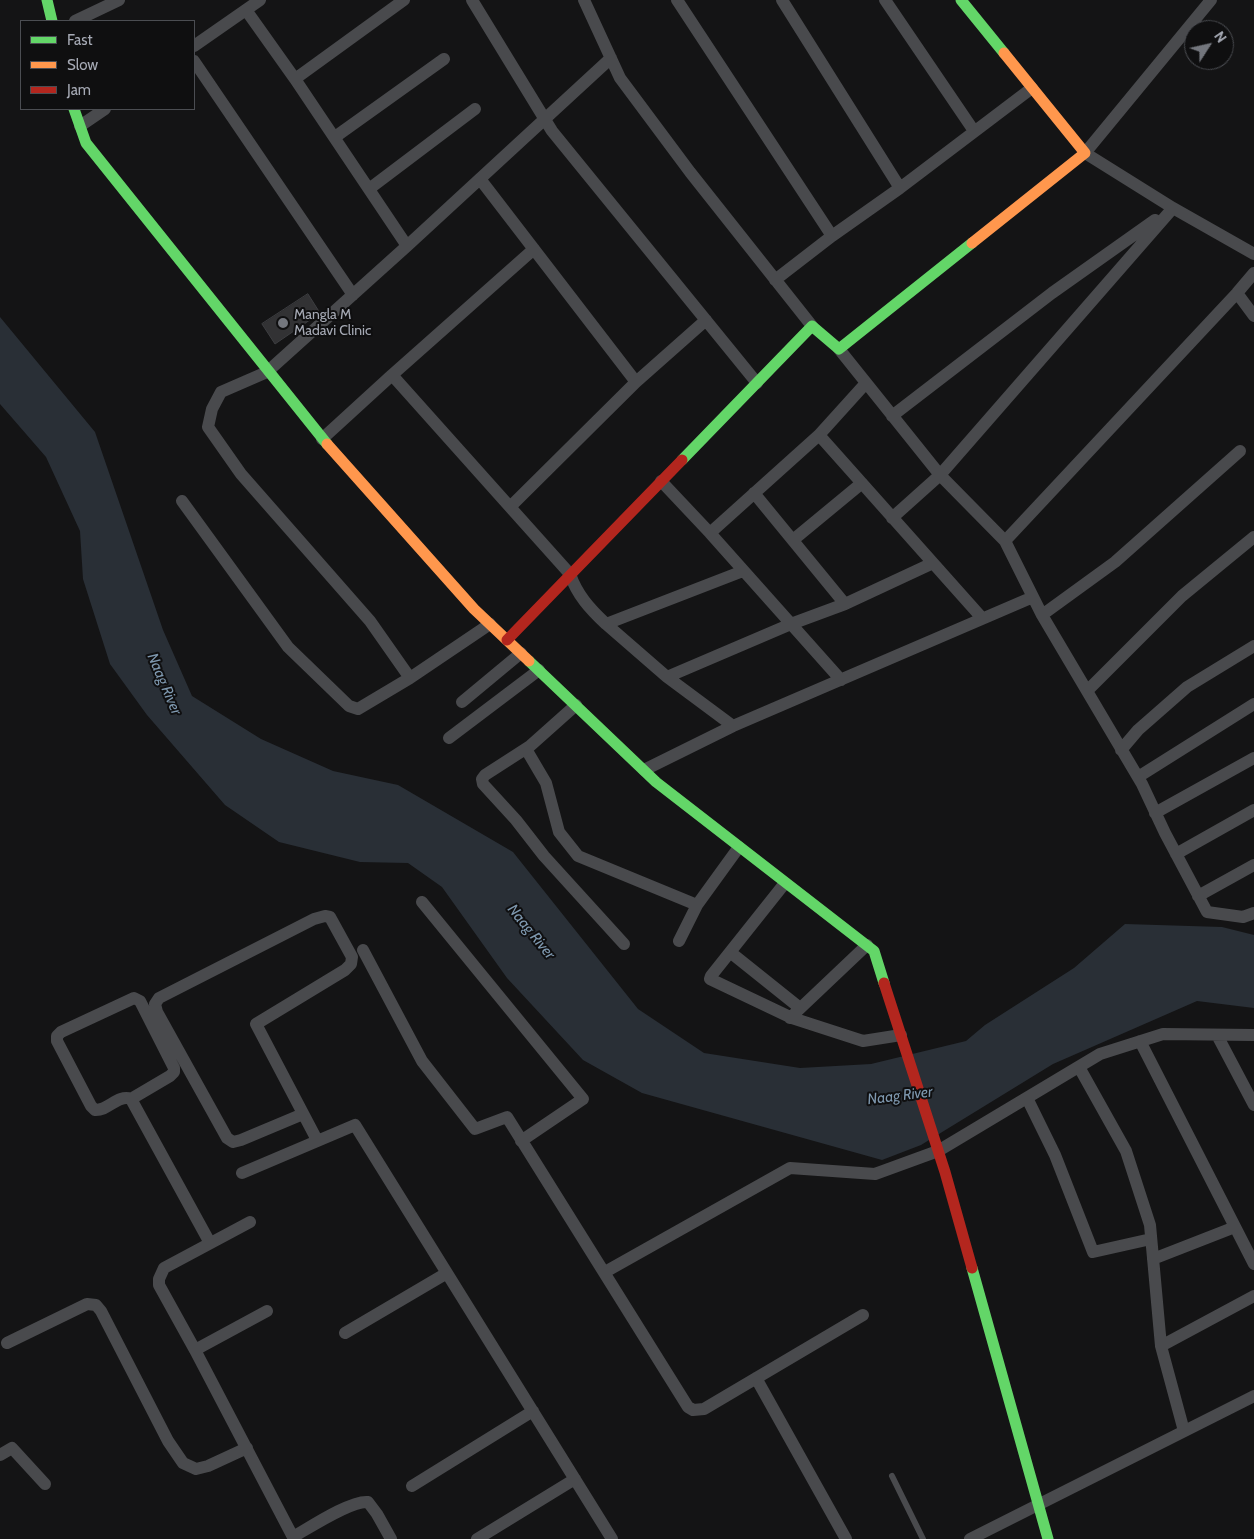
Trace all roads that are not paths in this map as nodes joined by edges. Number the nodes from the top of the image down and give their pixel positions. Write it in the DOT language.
graph roads {
  1 [pos="47,0"];
  2 [pos="120,0"];
  3 [pos="260,0"];
  4 [pos="404,0"];
  5 [pos="472,0"];
  6 [pos="584,0"];
  7 [pos="677,0"];
  8 [pos="782,0"];
  9 [pos="885,0"];
  10 [pos="962,0"];
  11 [pos="1211,0"];
  12 [pos="246,10"];
  13 [pos="52,20"];
  14 [pos="77,20"];
  15 [pos="195,45"];
  16 [pos="611,58"];
  17 [pos="444,59"];
  18 [pos="195,62"];
  19 [pos="295,79"];
  20 [pos="1032,88"];
  21 [pos="74,110"];
  22 [pos="103,110"];
  23 [pos="475,110"];
  24 [pos="546,119"];
  25 [pos="80,126"];
  26 [pos="974,132"];
  27 [pos="335,137"];
  28 [pos="1085,153"];
  29 [pos="480,178"];
  30 [pos="900,188"];
  31 [pos="369,189"];
  32 [pos="1173,208"];
  33 [pos="832,236"];
  34 [pos="408,246"];
  35 [pos="534,249"];
  36 [pos="1254,254"];
  37 [pos="1254,273"];
  38 [pos="775,280"];
  39 [pos="1237,293"];
  40 [pos="353,295"];
  41 [pos="1254,316"];
  42 [pos="706,320"];
  43 [pos="812,326"];
  44 [pos="839,349"];
  45 [pos="268,372"];
  46 [pos="392,375"];
  47 [pos="636,382"];
  48 [pos="757,383"];
  49 [pos="866,383"];
  50 [pos="892,416"];
  51 [pos="819,435"];
  52 [pos="322,439"];
  53 [pos="1240,451"];
  54 [pos="940,475"];
  55 [pos="661,481"];
  56 [pos="862,484"];
  57 [pos="754,493"];
  58 [pos="182,501"];
  59 [pos="510,507"];
  60 [pos="892,518"];
  61 [pos="710,533"];
  62 [pos="1254,537"];
  63 [pos="793,540"];
  64 [pos="1005,541"];
  65 [pos="932,563"];
  66 [pos="743,571"];
  67 [pos="570,574"];
  68 [pos="1033,597"];
  69 [pos="845,604"];
  70 [pos="1042,614"];
  71 [pos="982,618"];
  72 [pos="490,624"];
  73 [pos="606,624"];
  74 [pos="791,624"];
  75 [pos="507,640"];
  76 [pos="1254,646"];
  77 [pos="521,653"];
  78 [pos="539,670"];
  79 [pos="667,676"];
  80 [pos="410,678"];
  81 [pos="841,680"];
  82 [pos="1087,691"];
  83 [pos="462,702"];
  84 [pos="1254,704"];
  85 [pos="576,705"];
  86 [pos="733,726"];
  87 [pos="449,738"];
  88 [pos="526,749"];
  89 [pos="1121,750"];
  90 [pos="1254,758"];
  91 [pos="644,770"];
  92 [pos="1138,777"];
  93 [pos="1254,810"];
  94 [pos="1155,812"];
  95 [pos="739,847"];
  96 [pos="1176,854"];
  97 [pos="1254,865"];
  98 [pos="785,882"];
  99 [pos="1198,896"];
  100 [pos="422,902"];
  101 [pos="697,906"];
  102 [pos="1254,914"];
  103 [pos="679,941"];
  104 [pos="624,944"];
  105 [pos="867,945"];
  106 [pos="363,950"];
  107 [pos="730,952"];
  108 [pos="800,1008"];
  109 [pos="790,1018"];
  110 [pos="1217,1035"];
  111 [pos="1254,1035"];
  112 [pos="902,1038"];
  113 [pos="1140,1041"];
  114 [pos="1079,1067"];
  115 [pos="131,1098"];
  116 [pos="1028,1098"];
  117 [pos="1254,1105"];
  118 [pos="303,1114"];
  119 [pos="317,1140"];
  120 [pos="521,1141"];
  121 [pos="938,1151"];
  122 [pos="242,1173"];
  123 [pos="250,1222"];
  124 [pos="1235,1227"];
  125 [pos="1151,1240"];
  126 [pos="210,1244"];
  127 [pos="1153,1259"];
  128 [pos="1254,1264"];
  129 [pos="447,1272"];
  130 [pos="605,1272"];
  131 [pos="1254,1296"];
  132 [pos="267,1311"];
  133 [pos="863,1315"];
  134 [pos="345,1333"];
  135 [pos="7,1343"];
  136 [pos="1161,1346"];
  137 [pos="195,1350"];
  138 [pos="756,1378"];
  139 [pos="1254,1396"];
  140 [pos="533,1412"];
  141 [pos="1184,1431"];
  142 [pos="247,1448"];
  143 [pos="0,1455"];
  144 [pos="892,1476"];
  145 [pos="575,1479"];
  146 [pos="45,1484"];
  147 [pos="412,1486"];
  148 [pos="1038,1504"];
  149 [pos="293,1538"];
  150 [pos="391,1539"];
  151 [pos="477,1539"];
  152 [pos="612,1539"];
  153 [pos="846,1539"];
  154 [pos="923,1539"];
  155 [pos="970,1539"];
  156 [pos="1048,1539"];
  1 -- 13 [label="street"];
  2 -- 14 [label="street"];
  3 -- 12 [label="street"];
  4 -- 19 [label="street"];
  5 -- 24 [label="street"];
  6 -- 16 [label="street"];
  7 -- 33 [label="street"];
  8 -- 30 [label="street"];
  9 -- 26 [label="street"];
  10 -- 20 [label="street"];
  11 -- 28 [label="street"];
  12 -- 15 [label="street"];
  12 -- 19 [label="street"];
  16 -- 24 [label="street"];
  16 -- 38 [label="street"];
  17 -- 27 [label="street"];
  18 -- 40 [label="street"];
  19 -- 27 [label="street"];
  20 -- 26 [label="street"];
  20 -- 28 [label="street"];
  21 -- 25 [label="street"];
  22 -- 25 [label="street"];
  23 -- 31 [label="street"];
  24 -- 29 [label="street"];
  24 -- 42 [label="street"];
  25 -- 45 [label="street"];
  26 -- 30 [label="street"];
  27 -- 31 [label="street"];
  28 -- 32 [label="street"];
  28 -- 44 [label="street"];
  29 -- 34 [label="street"];
  29 -- 35 [label="street"];
  30 -- 33 [label="street"];
  31 -- 34 [label="street"];
  32 -- 36 [label="street"];
  32 -- 50 [label="street"];
  32 -- 54 [label="street"];
  33 -- 38 [label="street"];
  34 -- 40 [label="street"];
  35 -- 46 [label="street"];
  35 -- 47 [label="street"];
  37 -- 39 [label="street"];
  38 -- 43 [label="street"];
  39 -- 41 [label="street"];
  39 -- 64 [label="street"];
  40 -- 45 [label="street"];
  42 -- 47 [label="street"];
  42 -- 48 [label="street"];
  43 -- 44 [label="street"];
  43 -- 48 [label="street"];
  44 -- 49 [label="street"];
  45 -- 52 [label="street"];
  45 -- 80 [label="street"];
  46 -- 52 [label="street"];
  46 -- 59 [label="street"];
  47 -- 59 [label="street"];
  48 -- 55 [label="street"];
  49 -- 50 [label="street"];
  49 -- 51 [label="street"];
  50 -- 54 [label="street"];
  51 -- 56 [label="street"];
  51 -- 57 [label="street"];
  52 -- 72 [label="street"];
  53 -- 70 [label="street"];
  54 -- 60 [label="street"];
  54 -- 64 [label="street"];
  55 -- 61 [label="street"];
  55 -- 67 [label="street"];
  56 -- 60 [label="street"];
  56 -- 63 [label="street"];
  57 -- 61 [label="street"];
  57 -- 63 [label="street"];
  58 -- 80 [label="street"];
  59 -- 67 [label="street"];
  60 -- 65 [label="street"];
  61 -- 66 [label="street"];
  62 -- 82 [label="street"];
  63 -- 69 [label="street"];
  64 -- 68 [label="street"];
  65 -- 69 [label="street"];
  65 -- 71 [label="street"];
  66 -- 73 [label="street"];
  66 -- 74 [label="street"];
  67 -- 73 [label="street"];
  67 -- 75 [label="street"];
  68 -- 70 [label="street"];
  68 -- 71 [label="street"];
  69 -- 74 [label="street"];
  70 -- 82 [label="street"];
  71 -- 81 [label="street"];
  72 -- 75 [label="street"];
  72 -- 80 [label="street"];
  73 -- 79 [label="street"];
  74 -- 79 [label="street"];
  74 -- 81 [label="street"];
  75 -- 77 [label="street"];
  76 -- 89 [label="street"];
  77 -- 78 [label="street"];
  77 -- 83 [label="street"];
  78 -- 85 [label="street"];
  78 -- 87 [label="street"];
  79 -- 86 [label="street"];
  81 -- 86 [label="street"];
  82 -- 89 [label="street"];
  84 -- 92 [label="street"];
  85 -- 88 [label="street"];
  85 -- 91 [label="street"];
  86 -- 91 [label="street"];
  88 -- 101 [label="street"];
  88 -- 104 [label="street"];
  89 -- 92 [label="street"];
  90 -- 94 [label="street"];
  91 -- 95 [label="street"];
  92 -- 94 [label="street"];
  93 -- 96 [label="street"];
  94 -- 96 [label="street"];
  95 -- 98 [label="street"];
  95 -- 101 [label="street"];
  96 -- 99 [label="street"];
  97 -- 99 [label="street"];
  98 -- 105 [label="street"];
  98 -- 107 [label="street"];
  99 -- 102 [label="street"];
  100 -- 120 [label="street"];
  101 -- 103 [label="street"];
  105 -- 108 [label="street"];
  105 -- 112 [label="street"];
  106 -- 120 [label="street"];
  107 -- 108 [label="street"];
  107 -- 109 [label="street"];
  108 -- 109 [label="street"];
  109 -- 112 [label="street"];
  110 -- 111 [label="street"];
  110 -- 113 [label="street"];
  110 -- 117 [label="street"];
  112 -- 121 [label="street"];
  113 -- 114 [label="street"];
  113 -- 124 [label="street"];
  114 -- 116 [label="street"];
  114 -- 125 [label="street"];
  115 -- 115 [label="street"];
  115 -- 126 [label="street"];
  116 -- 121 [label="street"];
  116 -- 125 [label="street"];
  118 -- 118 [label="street"];
  118 -- 119 [label="street"];
  119 -- 122 [label="street"];
  119 -- 129 [label="street"];
  120 -- 130 [label="street"];
  121 -- 130 [label="street"];
  121 -- 148 [label="street"];
  123 -- 126 [label="street"];
  124 -- 127 [label="street"];
  124 -- 128 [label="street"];
  125 -- 127 [label="street"];
  126 -- 137 [label="street"];
  127 -- 136 [label="street"];
  129 -- 134 [label="street"];
  129 -- 140 [label="street"];
  130 -- 138 [label="street"];
  131 -- 136 [label="street"];
  132 -- 137 [label="street"];
  133 -- 138 [label="street"];
  135 -- 142 [label="street"];
  136 -- 141 [label="street"];
  137 -- 142 [label="street"];
  138 -- 153 [label="street"];
  139 -- 141 [label="street"];
  140 -- 145 [label="street"];
  140 -- 147 [label="street"];
  141 -- 148 [label="street"];
  142 -- 149 [label="street"];
  143 -- 146 [label="street"];
  144 -- 154 [label="lane"];
  145 -- 151 [label="street"];
  145 -- 152 [label="street"];
  148 -- 155 [label="street"];
  148 -- 156 [label="street"];
  149 -- 150 [label="street"];
}
